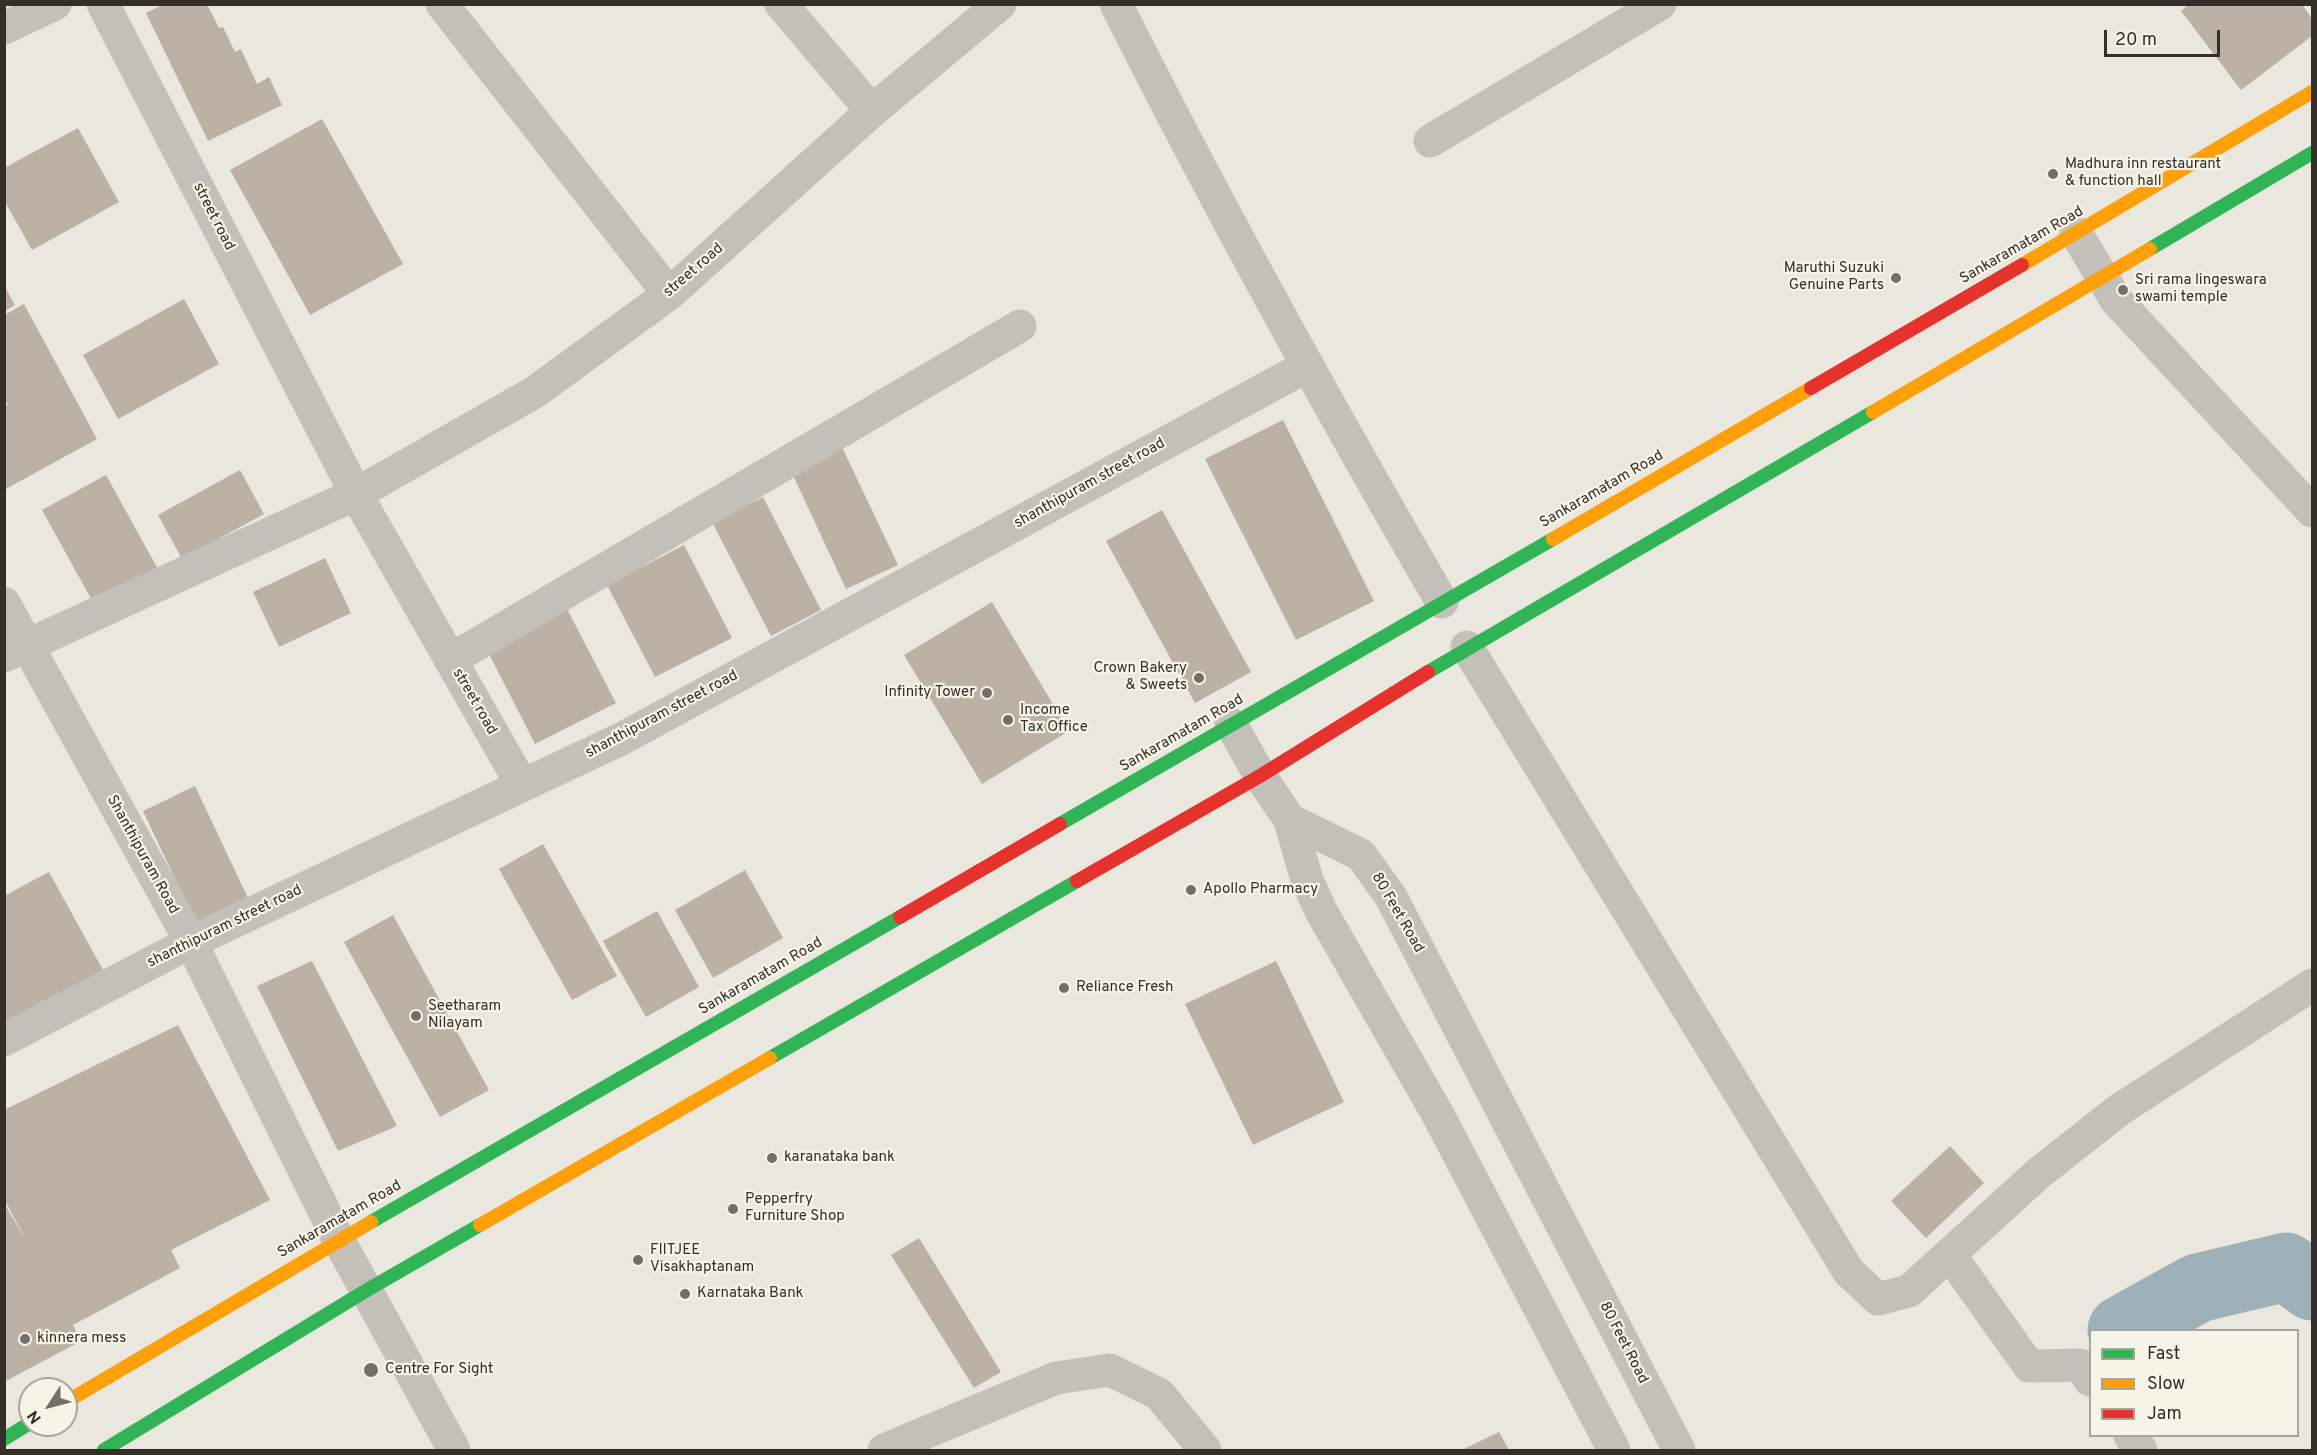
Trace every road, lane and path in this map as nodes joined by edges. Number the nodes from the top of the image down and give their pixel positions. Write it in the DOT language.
graph roads {
  1 [pos="55,4"];
  2 [pos="103,4"];
  3 [pos="442,4"];
  4 [pos="781,4"];
  5 [pos="999,4"];
  6 [pos="1116,4"];
  7 [pos="1660,4"];
  8 [pos="4,28"];
  9 [pos="2313,92"];
  10 [pos="872,111"];
  11 [pos="1430,141"];
  12 [pos="2313,153"];
  13 [pos="2076,233"];
  14 [pos="2102,277"];
  15 [pos="669,294"];
  16 [pos="1020,326"];
  17 [pos="1307,366"];
  18 [pos="356,494"];
  19 [pos="2313,511"];
  20 [pos="1442,602"];
  21 [pos="4,603"];
  22 [pos="1467,647"];
  23 [pos="15,650"];
  24 [pos="450,660"];
  25 [pos="1232,724"];
  26 [pos="1260,776"];
  27 [pos="522,785"];
  28 [pos="1290,820"];
  29 [pos="191,942"];
  30 [pos="2313,985"];
  31 [pos="4,1040"];
  32 [pos="338,1239"];
  33 [pos="1950,1255"];
  34 [pos="368,1290"];
  35 [pos="2089,1377"];
  36 [pos="78,1395"];
  37 [pos="18,1430"];
  38 [pos="2131,1437"];
  39 [pos="4,1439"];
  40 [pos="104,1450"];
  41 [pos="454,1450"];
  42 [pos="884,1450"];
  43 [pos="1204,1450"];
  44 [pos="1614,1450"];
  45 [pos="1679,1450"];
  46 [pos="2141,1450"];
  1 -- 8 [label="street"];
  2 -- 18 [label="street, street road"];
  3 -- 15 [label="street"];
  4 -- 10 [label="street"];
  5 -- 10 [label="street, street road"];
  6 -- 17 [label="street"];
  7 -- 11 [label="street"];
  9 -- 13 [label="main road, Sankaramatam Road"];
  10 -- 15 [label="street, street road"];
  12 -- 14 [label="main road"];
  13 -- 14 [label="street"];
  13 -- 20 [label="main road, Sankaramatam Road"];
  14 -- 19 [label="street"];
  14 -- 22 [label="main road"];
  15 -- 18 [label="street, street road"];
  16 -- 24 [label="street"];
  17 -- 20 [label="street"];
  17 -- 27 [label="street, shanthipuram street road"];
  18 -- 23 [label="street, street road"];
  18 -- 24 [label="street, street road"];
  20 -- 25 [label="main road, Sankaramatam Road"];
  21 -- 23 [label="street, Shanthipuram Road"];
  22 -- 26 [label="main road"];
  22 -- 33 [label="street"];
  23 -- 29 [label="street, Shanthipuram Road"];
  24 -- 27 [label="street, street road"];
  25 -- 26 [label="street"];
  25 -- 32 [label="main road, Sankaramatam Road"];
  26 -- 28 [label="street"];
  26 -- 34 [label="main road"];
  27 -- 29 [label="street, shanthipuram street road"];
  28 -- 44 [label="street"];
  28 -- 45 [label="street, 80 Feet Road"];
  29 -- 31 [label="street, shanthipuram street road"];
  29 -- 32 [label="street, Shanthipuram Road"];
  30 -- 33 [label="street"];
  32 -- 34 [label="street, Shanthipuram Road"];
  32 -- 36 [label="main road, Sankaramatam Road"];
  33 -- 35 [label="street"];
  34 -- 40 [label="main road"];
  34 -- 41 [label="street, Shanthipuram Road"];
  37 -- 39 [label="main road"];
  38 -- 46 [label="street"];
  42 -- 43 [label="street"];
}
